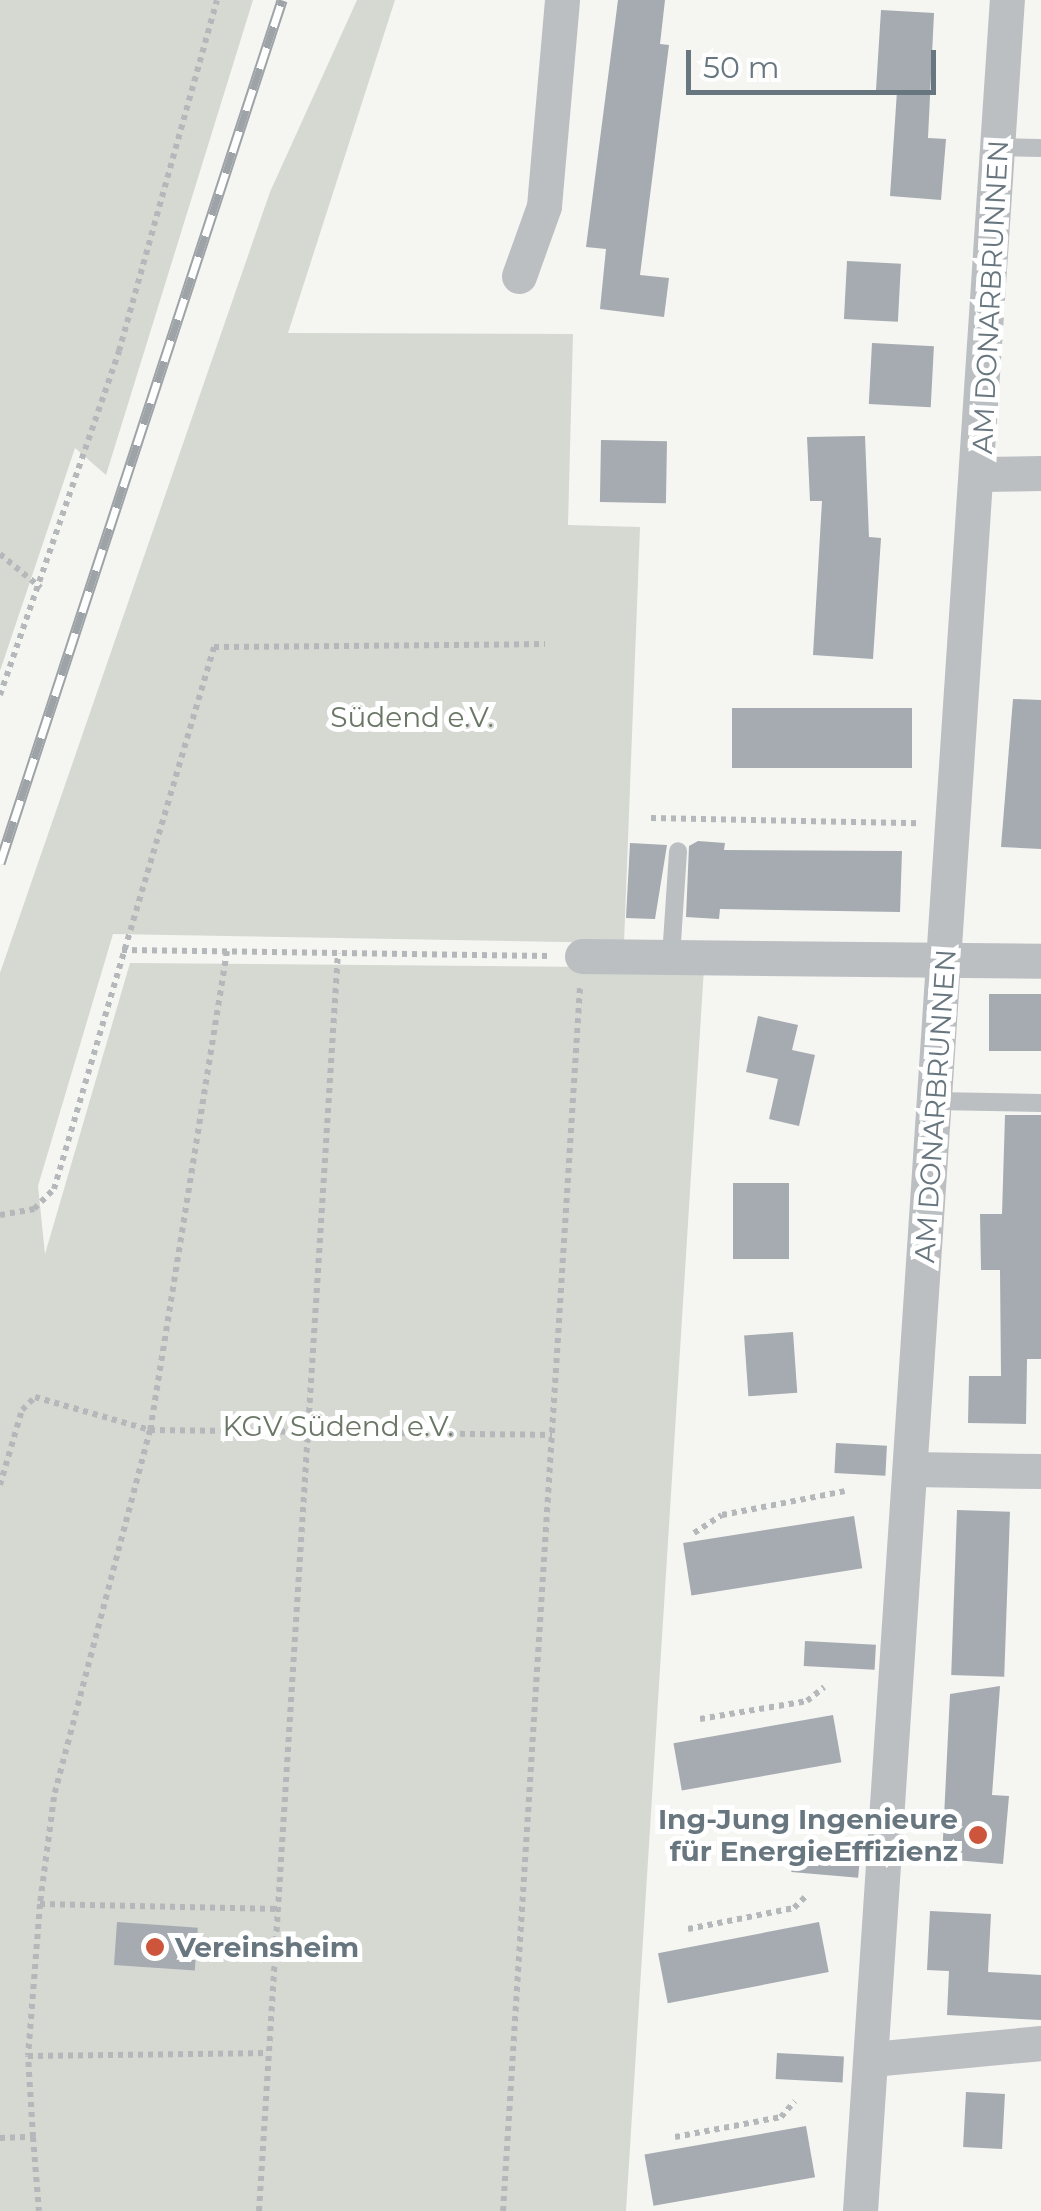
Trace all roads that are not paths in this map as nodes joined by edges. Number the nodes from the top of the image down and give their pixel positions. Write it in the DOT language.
graph roads {
  1 [pos="562,0"];
  2 [pos="1008,0"];
  3 [pos="998,147"];
  4 [pos="1041,148"];
  5 [pos="519,276"];
  6 [pos="979,474"];
  7 [pos="1041,474"];
  8 [pos="678,850"];
  9 [pos="671,958"];
  10 [pos="944,961"];
  11 [pos="1041,961"];
  12 [pos="582,962"];
  13 [pos="935,1101"];
  14 [pos="1041,1103"];
  15 [pos="912,1468"];
  16 [pos="1041,1471"];
  17 [pos="1041,2043"];
  18 [pos="872,2059"];
  19 [pos="860,2211"];
  1 -- 5 [label="street"];
  2 -- 3 [label="street, AM DONARBRUNNEN"];
  3 -- 4 [label="lane"];
  3 -- 6 [label="street, AM DONARBRUNNEN"];
  6 -- 7 [label="street"];
  6 -- 10 [label="street, AM DONARBRUNNEN"];
  8 -- 9 [label="lane"];
  9 -- 10 [label="street"];
  9 -- 12 [label="street"];
  10 -- 11 [label="street"];
  10 -- 13 [label="street, AM DONARBRUNNEN"];
  13 -- 14 [label="lane"];
  13 -- 15 [label="street, AM DONARBRUNNEN"];
  15 -- 16 [label="street"];
  15 -- 18 [label="street, AM DONARBRUNNEN"];
  17 -- 18 [label="street"];
  18 -- 19 [label="street, AM DONARBRUNNEN"];
}
